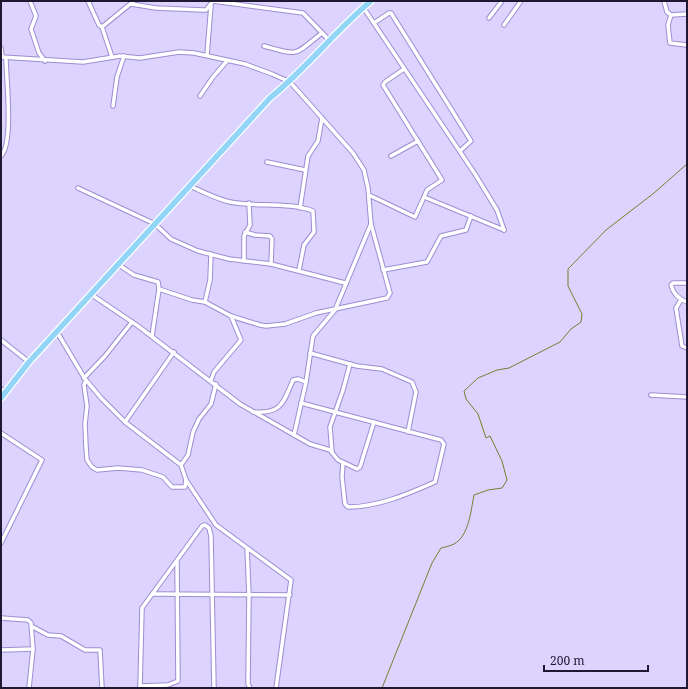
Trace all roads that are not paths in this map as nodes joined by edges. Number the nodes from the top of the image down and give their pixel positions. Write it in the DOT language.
graph roads {
  1 [pos="30,1"];
  2 [pos="88,1"];
  3 [pos="217,1"];
  4 [pos="371,1"];
  5 [pos="502,1"];
  6 [pos="521,1"];
  7 [pos="664,1"];
  8 [pos="133,2"];
  9 [pos="212,3"];
  10 [pos="363,8"];
  11 [pos="687,14"];
  12 [pos="672,15"];
  13 [pos="489,18"];
  14 [pos="374,23"];
  15 [pos="504,25"];
  16 [pos="102,27"];
  17 [pos="322,33"];
  18 [pos="329,40"];
  19 [pos="687,45"];
  20 [pos="264,46"];
  21 [pos="1,48"];
  22 [pos="207,55"];
  23 [pos="124,56"];
  24 [pos="3,57"];
  25 [pos="112,57"];
  26 [pos="45,60"];
  27 [pos="227,61"];
  28 [pos="404,69"];
  29 [pos="290,82"];
  30 [pos="200,96"];
  31 [pos="7,103"];
  32 [pos="1,104"];
  33 [pos="113,106"];
  34 [pos="322,118"];
  35 [pos="418,141"];
  36 [pos="460,151"];
  37 [pos="1,156"];
  38 [pos="391,156"];
  39 [pos="267,162"];
  40 [pos="305,170"];
  41 [pos="190,186"];
  42 [pos="78,188"];
  43 [pos="369,195"];
  44 [pos="424,197"];
  45 [pos="249,203"];
  46 [pos="300,208"];
  47 [pos="471,216"];
  48 [pos="155,224"];
  49 [pos="371,224"];
  50 [pos="245,232"];
  51 [pos="211,254"];
  52 [pos="244,261"];
  53 [pos="270,264"];
  54 [pos="119,265"];
  55 [pos="298,270"];
  56 [pos="384,270"];
  57 [pos="345,283"];
  58 [pos="687,283"];
  59 [pos="159,289"];
  60 [pos="92,295"];
  61 [pos="681,300"];
  62 [pos="205,302"];
  63 [pos="687,302"];
  64 [pos="335,310"];
  65 [pos="231,316"];
  66 [pos="132,322"];
  67 [pos="57,332"];
  68 [pos="152,336"];
  69 [pos="1,340"];
  70 [pos="687,348"];
  71 [pos="174,352"];
  72 [pos="310,353"];
  73 [pos="30,362"];
  74 [pos="350,364"];
  75 [pos="214,372"];
  76 [pos="205,376"];
  77 [pos="85,379"];
  78 [pos="211,380"];
  79 [pos="306,382"];
  80 [pos="216,384"];
  81 [pos="1,389"];
  82 [pos="7,392"];
  83 [pos="651,394"];
  84 [pos="687,397"];
  85 [pos="1,398"];
  86 [pos="301,404"];
  87 [pos="252,412"];
  88 [pos="335,413"];
  89 [pos="125,422"];
  90 [pos="374,422"];
  91 [pos="408,432"];
  92 [pos="1,433"];
  93 [pos="294,434"];
  94 [pos="332,452"];
  95 [pos="344,463"];
  96 [pos="181,465"];
  97 [pos="186,480"];
  98 [pos="1,543"];
  99 [pos="247,548"];
  100 [pos="177,560"];
  101 [pos="176,593"];
  102 [pos="152,594"];
  103 [pos="212,594"];
  104 [pos="249,595"];
  105 [pos="290,595"];
  106 [pos="1,618"];
  107 [pos="33,627"];
  108 [pos="33,649"];
  109 [pos="1,650"];
  110 [pos="140,687"];
  111 [pos="29,688"];
  112 [pos="102,688"];
  113 [pos="214,688"];
  114 [pos="250,688"];
  115 [pos="276,688"];
  1 -- 26 [label="street"];
  2 -- 16 [label="street"];
  3 -- 9 [label="street"];
  3 -- 17 [label="street"];
  4 -- 10 [label="main road"];
  5 -- 13 [label="street"];
  6 -- 15 [label="street"];
  7 -- 12 [label="street"];
  8 -- 9 [label="street"];
  8 -- 16 [label="street"];
  9 -- 22 [label="street"];
  10 -- 14 [label="street"];
  10 -- 18 [label="main road"];
  11 -- 12 [label="street"];
  12 -- 19 [label="street"];
  14 -- 28 [label="street"];
  14 -- 36 [label="street"];
  16 -- 25 [label="street"];
  17 -- 18 [label="street"];
  17 -- 20 [label="street"];
  18 -- 29 [label="main road"];
  21 -- 24 [label="street"];
  22 -- 23 [label="street"];
  22 -- 27 [label="street"];
  23 -- 25 [label="street"];
  23 -- 33 [label="street"];
  24 -- 26 [label="street"];
  24 -- 31 [label="street"];
  25 -- 26 [label="street"];
  27 -- 29 [label="street"];
  27 -- 30 [label="street"];
  28 -- 35 [label="street"];
  28 -- 36 [label="street"];
  29 -- 34 [label="street"];
  29 -- 41 [label="main road"];
  31 -- 32 [label="street"];
  31 -- 37 [label="street"];
  34 -- 40 [label="street"];
  34 -- 43 [label="street"];
  35 -- 38 [label="street"];
  35 -- 44 [label="street"];
  36 -- 47 [label="street"];
  39 -- 40 [label="street"];
  40 -- 46 [label="street"];
  41 -- 45 [label="street"];
  41 -- 48 [label="main road"];
  42 -- 48 [label="street"];
  43 -- 44 [label="street"];
  43 -- 49 [label="street"];
  44 -- 47 [label="street"];
  45 -- 46 [label="street"];
  45 -- 50 [label="street"];
  46 -- 55 [label="street"];
  47 -- 56 [label="street"];
  48 -- 51 [label="street"];
  48 -- 54 [label="main road"];
  49 -- 56 [label="street"];
  49 -- 57 [label="street"];
  50 -- 52 [label="street"];
  50 -- 53 [label="street"];
  51 -- 52 [label="street"];
  51 -- 62 [label="street"];
  52 -- 53 [label="street"];
  53 -- 55 [label="street"];
  54 -- 59 [label="street"];
  54 -- 60 [label="main road"];
  55 -- 57 [label="street"];
  56 -- 64 [label="street"];
  57 -- 64 [label="street"];
  58 -- 61 [label="street"];
  59 -- 62 [label="street"];
  59 -- 68 [label="street"];
  60 -- 66 [label="street"];
  60 -- 67 [label="main road"];
  61 -- 63 [label="street"];
  61 -- 70 [label="street"];
  62 -- 65 [label="street"];
  64 -- 65 [label="street"];
  64 -- 72 [label="street"];
  65 -- 75 [label="street"];
  66 -- 68 [label="street"];
  66 -- 77 [label="street"];
  67 -- 73 [label="main road"];
  67 -- 77 [label="street"];
  68 -- 71 [label="street"];
  69 -- 73 [label="street"];
  71 -- 76 [label="street"];
  71 -- 89 [label="street"];
  72 -- 74 [label="street"];
  72 -- 79 [label="street"];
  73 -- 82 [label="main road"];
  74 -- 88 [label="street"];
  74 -- 91 [label="street"];
  75 -- 76 [label="street"];
  75 -- 78 [label="street"];
  76 -- 78 [label="street"];
  77 -- 89 [label="street"];
  77 -- 97 [label="street"];
  78 -- 80 [label="street"];
  79 -- 86 [label="street"];
  79 -- 87 [label="street"];
  80 -- 87 [label="street"];
  80 -- 96 [label="street"];
  81 -- 82 [label="street"];
  82 -- 85 [label="main road"];
  83 -- 84 [label="street"];
  86 -- 88 [label="street"];
  86 -- 93 [label="street"];
  87 -- 93 [label="street"];
  88 -- 90 [label="street"];
  88 -- 94 [label="street"];
  89 -- 96 [label="street"];
  90 -- 91 [label="street"];
  90 -- 95 [label="street"];
  91 -- 95 [label="street"];
  92 -- 98 [label="street"];
  93 -- 94 [label="street"];
  94 -- 95 [label="street"];
  96 -- 97 [label="street"];
  97 -- 99 [label="street"];
  99 -- 104 [label="street"];
  99 -- 105 [label="street"];
  100 -- 101 [label="street"];
  100 -- 102 [label="street"];
  100 -- 103 [label="street"];
  101 -- 102 [label="street"];
  101 -- 103 [label="street"];
  101 -- 110 [label="street"];
  102 -- 110 [label="street"];
  103 -- 104 [label="street"];
  103 -- 113 [label="street"];
  104 -- 105 [label="street"];
  104 -- 114 [label="street"];
  105 -- 115 [label="street"];
  106 -- 107 [label="street"];
  107 -- 108 [label="street"];
  107 -- 112 [label="street"];
  108 -- 109 [label="street"];
  108 -- 111 [label="street"];
}
